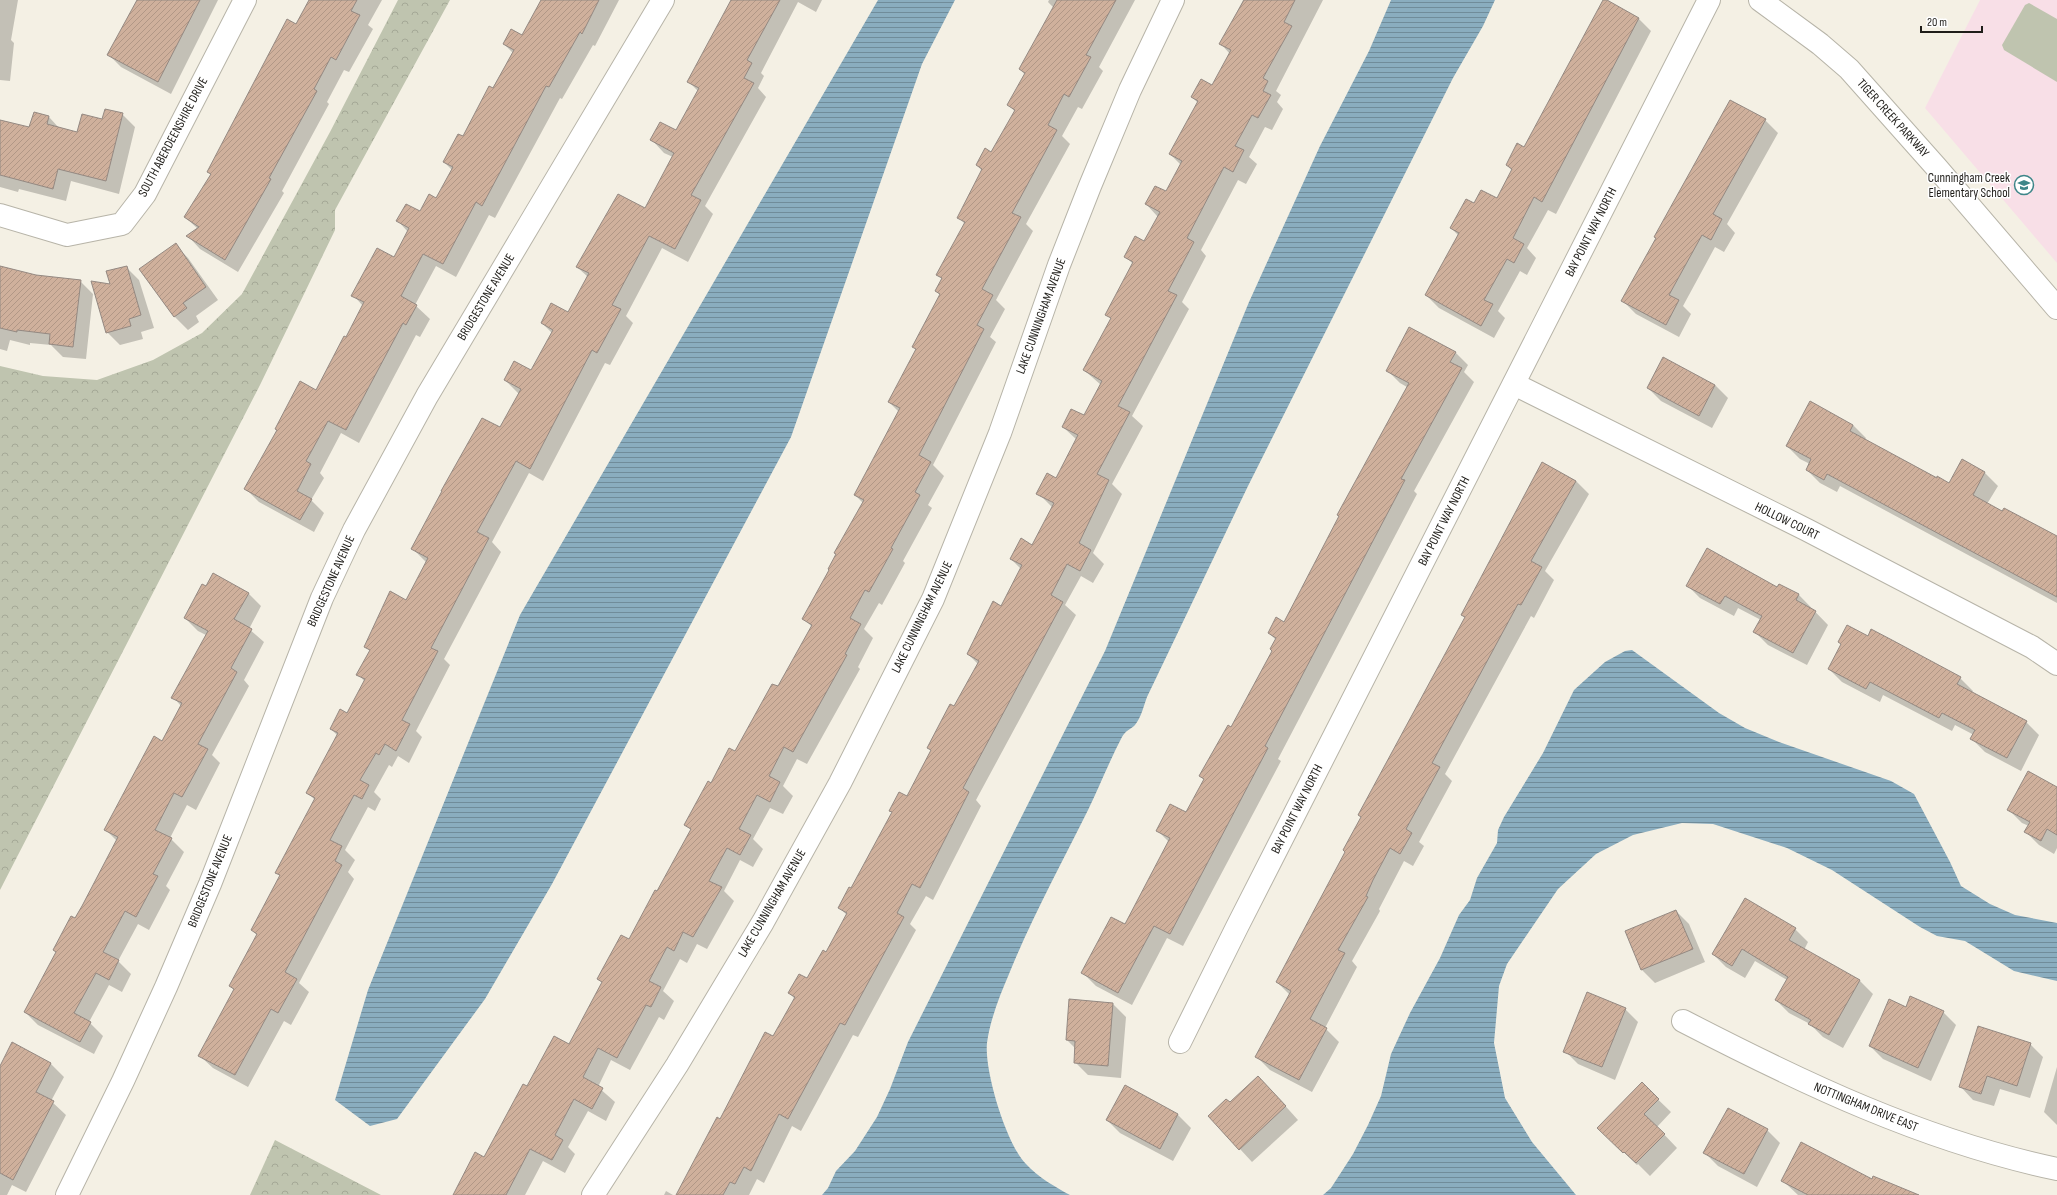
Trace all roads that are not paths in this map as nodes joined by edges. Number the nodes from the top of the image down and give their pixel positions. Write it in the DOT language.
graph roads {
  1 [pos="245,0"];
  2 [pos="662,0"];
  3 [pos="1173,0"];
  4 [pos="1709,0"];
  5 [pos="1760,0"];
  6 [pos="0,215"];
  7 [pos="2057,308"];
  8 [pos="1514,384"];
  9 [pos="2057,664"];
  10 [pos="1683,1021"];
  11 [pos="1180,1042"];
  12 [pos="2057,1169"];
  13 [pos="67,1195"];
  14 [pos="593,1195"];
  1 -- 6 [label="street, SOUTH ABERDEENSHIRE DRIVE"];
  2 -- 13 [label="street, BRIDGESTONE AVENUE"];
  3 -- 14 [label="street, LAKE CUNNINGHAM AVENUE"];
  4 -- 8 [label="street, BAY POINT WAY NORTH"];
  5 -- 7 [label="street, TIGER CREEK PARKWAY"];
  8 -- 9 [label="street, HOLLOW COURT"];
  8 -- 11 [label="street, BAY POINT WAY NORTH"];
  10 -- 12 [label="street, NOTTINGHAM DRIVE EAST"];
}
